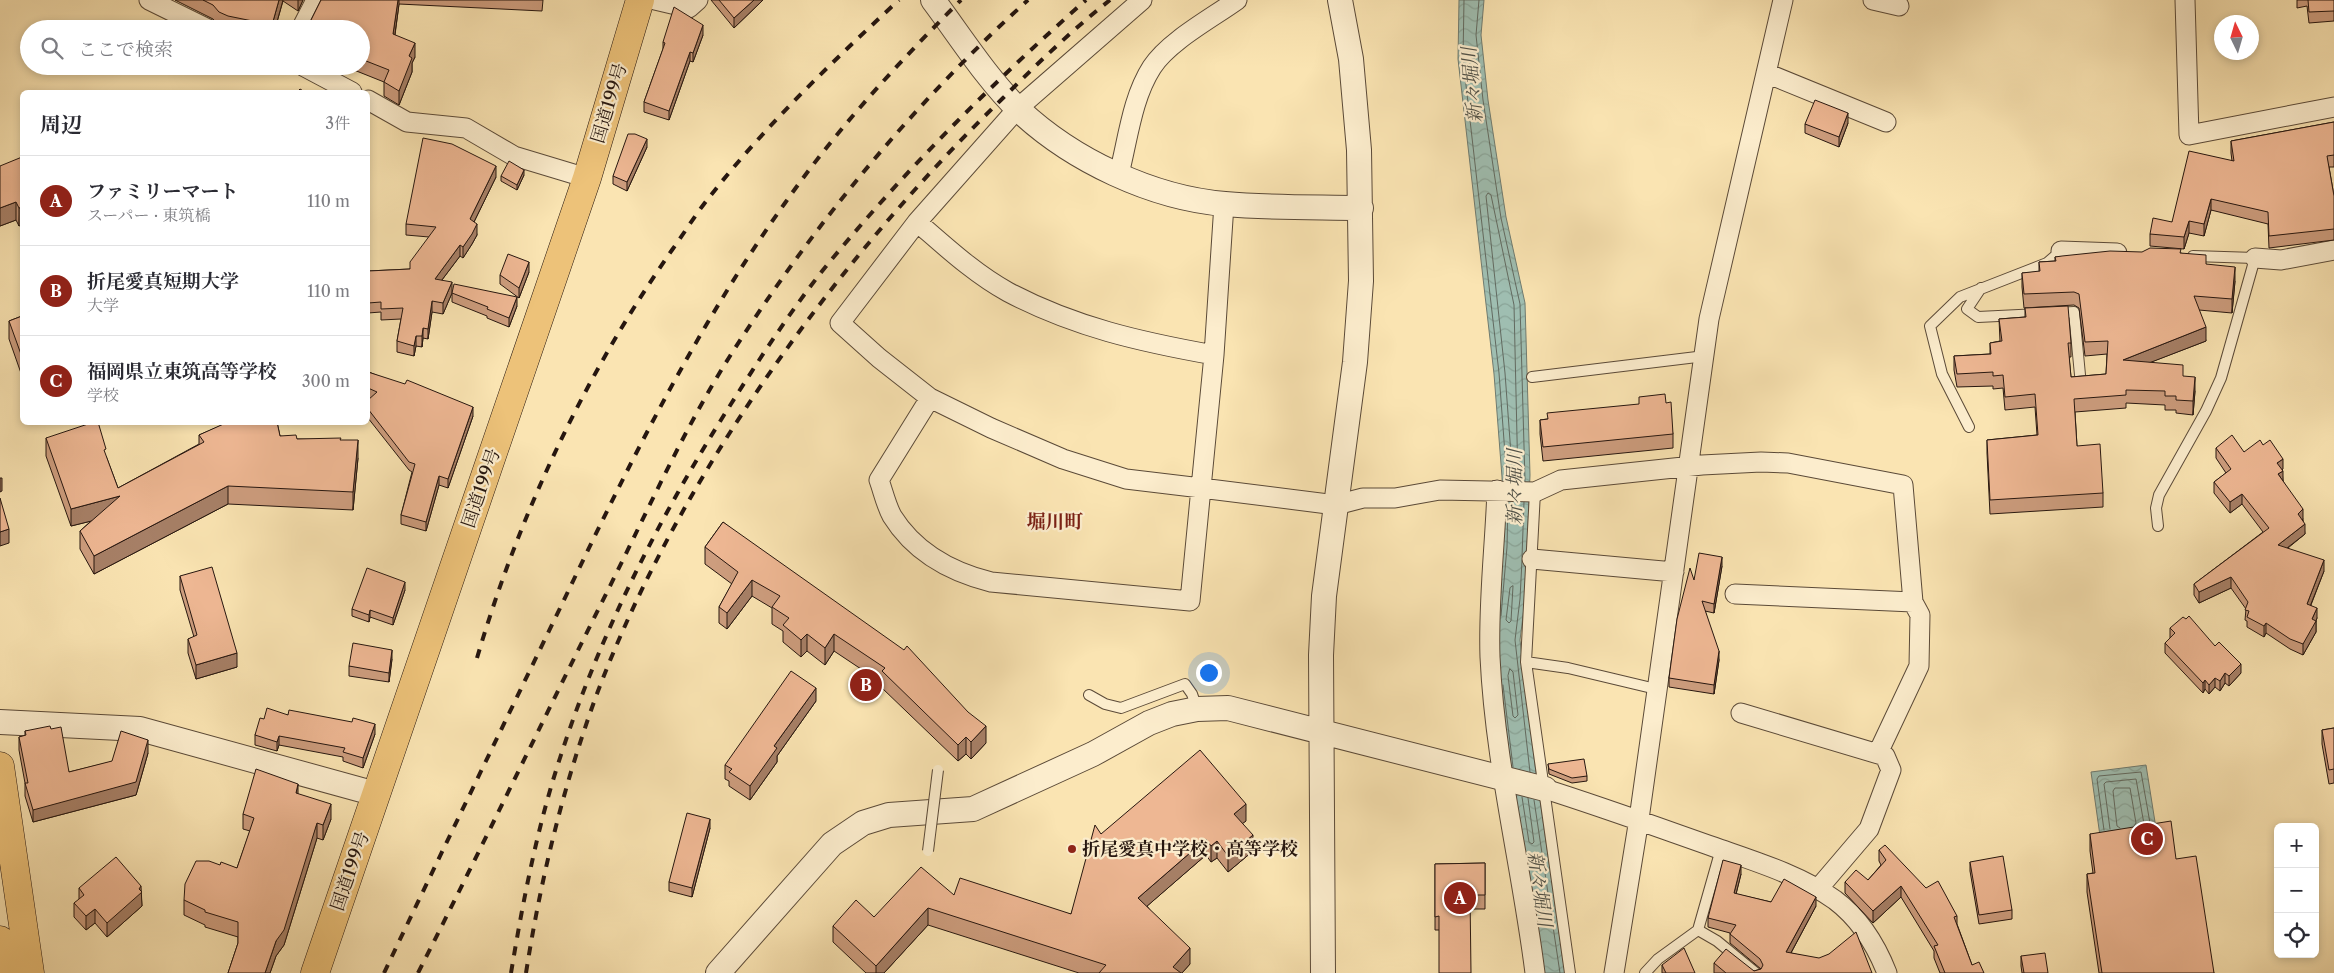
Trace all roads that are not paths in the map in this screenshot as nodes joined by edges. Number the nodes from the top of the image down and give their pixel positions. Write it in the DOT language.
graph roads {
  1 [pos="149,0"];
  2 [pos="316,0"];
  3 [pos="640,0"];
  4 [pos="655,0"];
  5 [pos="698,0"];
  6 [pos="933,0"];
  7 [pos="1142,0"];
  8 [pos="1237,0"];
  9 [pos="1340,0"];
  10 [pos="1783,0"];
  11 [pos="1873,0"];
  12 [pos="2185,0"];
  13 [pos="1899,6"];
  14 [pos="190,20"];
  15 [pos="306,20"];
  16 [pos="1766,73"];
  17 [pos="320,75"];
  18 [pos="348,90"];
  19 [pos="370,101"];
  20 [pos="2334,107"];
  21 [pos="1018,108"];
  22 [pos="1886,122"];
  23 [pos="1119,174"];
  24 [pos="587,178"];
  25 [pos="1224,204"];
  26 [pos="1361,208"];
  27 [pos="917,222"];
  28 [pos="2334,250"];
  29 [pos="2061,251"];
  30 [pos="2133,254"];
  31 [pos="2180,256"];
  32 [pos="2255,258"];
  33 [pos="1982,287"];
  34 [pos="1214,356"];
  35 [pos="1705,356"];
  36 [pos="2080,375"];
  37 [pos="1532,377"];
  38 [pos="930,398"];
  39 [pos="1969,427"];
  40 [pos="1688,466"];
  41 [pos="1202,488"];
  42 [pos="1500,490"];
  43 [pos="1532,492"];
  44 [pos="1336,505"];
  45 [pos="2158,526"];
  46 [pos="1532,559"];
  47 [pos="1674,572"];
  48 [pos="1736,594"];
  49 [pos="1913,602"];
  50 [pos="1526,662"];
  51 [pos="1656,689"];
  52 [pos="1090,695"];
  53 [pos="1197,709"];
  54 [pos="1741,713"];
  55 [pos="0,722"];
  56 [pos="1321,731"];
  57 [pos="1878,753"];
  58 [pos="0,766"];
  59 [pos="938,770"];
  60 [pos="1506,779"];
  61 [pos="1542,788"];
  62 [pos="376,794"];
  63 [pos="1638,819"];
  64 [pos="1721,849"];
  65 [pos="928,852"];
  66 [pos="1817,890"];
  67 [pos="1698,930"];
  68 [pos="0,940"];
  69 [pos="4,973"];
  70 [pos="30,973"];
  71 [pos="315,973"];
  72 [pos="718,973"];
  73 [pos="1323,973"];
  74 [pos="1535,973"];
  75 [pos="1570,973"];
  76 [pos="1614,973"];
  77 [pos="1645,973"];
  78 [pos="1756,973"];
  79 [pos="1887,973"];
  1 -- 14 [label="street"];
  2 -- 15 [label="street"];
  3 -- 24 [label="highway, 国道199号"];
  4 -- 5 [label="street"];
  6 -- 21 [label="street"];
  7 -- 21 [label="street"];
  8 -- 23 [label="street"];
  9 -- 26 [label="street"];
  10 -- 16 [label="street"];
  11 -- 13 [label="street"];
  12 -- 20 [label="street"];
  16 -- 22 [label="street"];
  16 -- 35 [label="street"];
  17 -- 18 [label="street"];
  19 -- 24 [label="street"];
  21 -- 23 [label="street"];
  21 -- 27 [label="street"];
  23 -- 25 [label="street"];
  24 -- 62 [label="highway, 国道199号"];
  25 -- 26 [label="street"];
  25 -- 34 [label="street"];
  26 -- 44 [label="street"];
  27 -- 34 [label="street"];
  27 -- 38 [label="street"];
  28 -- 32 [label="street"];
  29 -- 30 [label="street"];
  29 -- 33 [label="lane"];
  31 -- 32 [label="lane"];
  32 -- 45 [label="lane"];
  33 -- 36 [label="lane"];
  33 -- 39 [label="lane"];
  34 -- 41 [label="street"];
  35 -- 37 [label="lane"];
  35 -- 40 [label="street"];
  38 -- 41 [label="street"];
  38 -- 41 [label="street"];
  40 -- 43 [label="street"];
  40 -- 47 [label="street"];
  40 -- 49 [label="street"];
  41 -- 44 [label="street"];
  42 -- 43 [label="street"];
  42 -- 44 [label="street"];
  42 -- 60 [label="street"];
  43 -- 46 [label="lane"];
  44 -- 56 [label="street"];
  46 -- 47 [label="street"];
  46 -- 50 [label="lane"];
  47 -- 51 [label="street"];
  48 -- 49 [label="street"];
  49 -- 57 [label="street"];
  50 -- 51 [label="lane"];
  50 -- 61 [label="lane"];
  51 -- 63 [label="street"];
  52 -- 53 [label="lane"];
  53 -- 56 [label="street"];
  53 -- 72 [label="street"];
  54 -- 57 [label="street"];
  55 -- 62 [label="street"];
  56 -- 60 [label="street"];
  56 -- 73 [label="street"];
  57 -- 66 [label="street"];
  58 -- 70 [label="highway"];
  59 -- 65 [label="lane, bridge"];
  60 -- 61 [label="street"];
  60 -- 74 [label="street"];
  61 -- 63 [label="street"];
  61 -- 75 [label="lane"];
  62 -- 71 [label="highway, 国道199号"];
  63 -- 64 [label="street"];
  63 -- 76 [label="street"];
  64 -- 66 [label="street"];
  64 -- 67 [label="lane"];
  66 -- 79 [label="street"];
  67 -- 77 [label="lane"];
  67 -- 78 [label="lane"];
  68 -- 69 [label="highway"];
}
